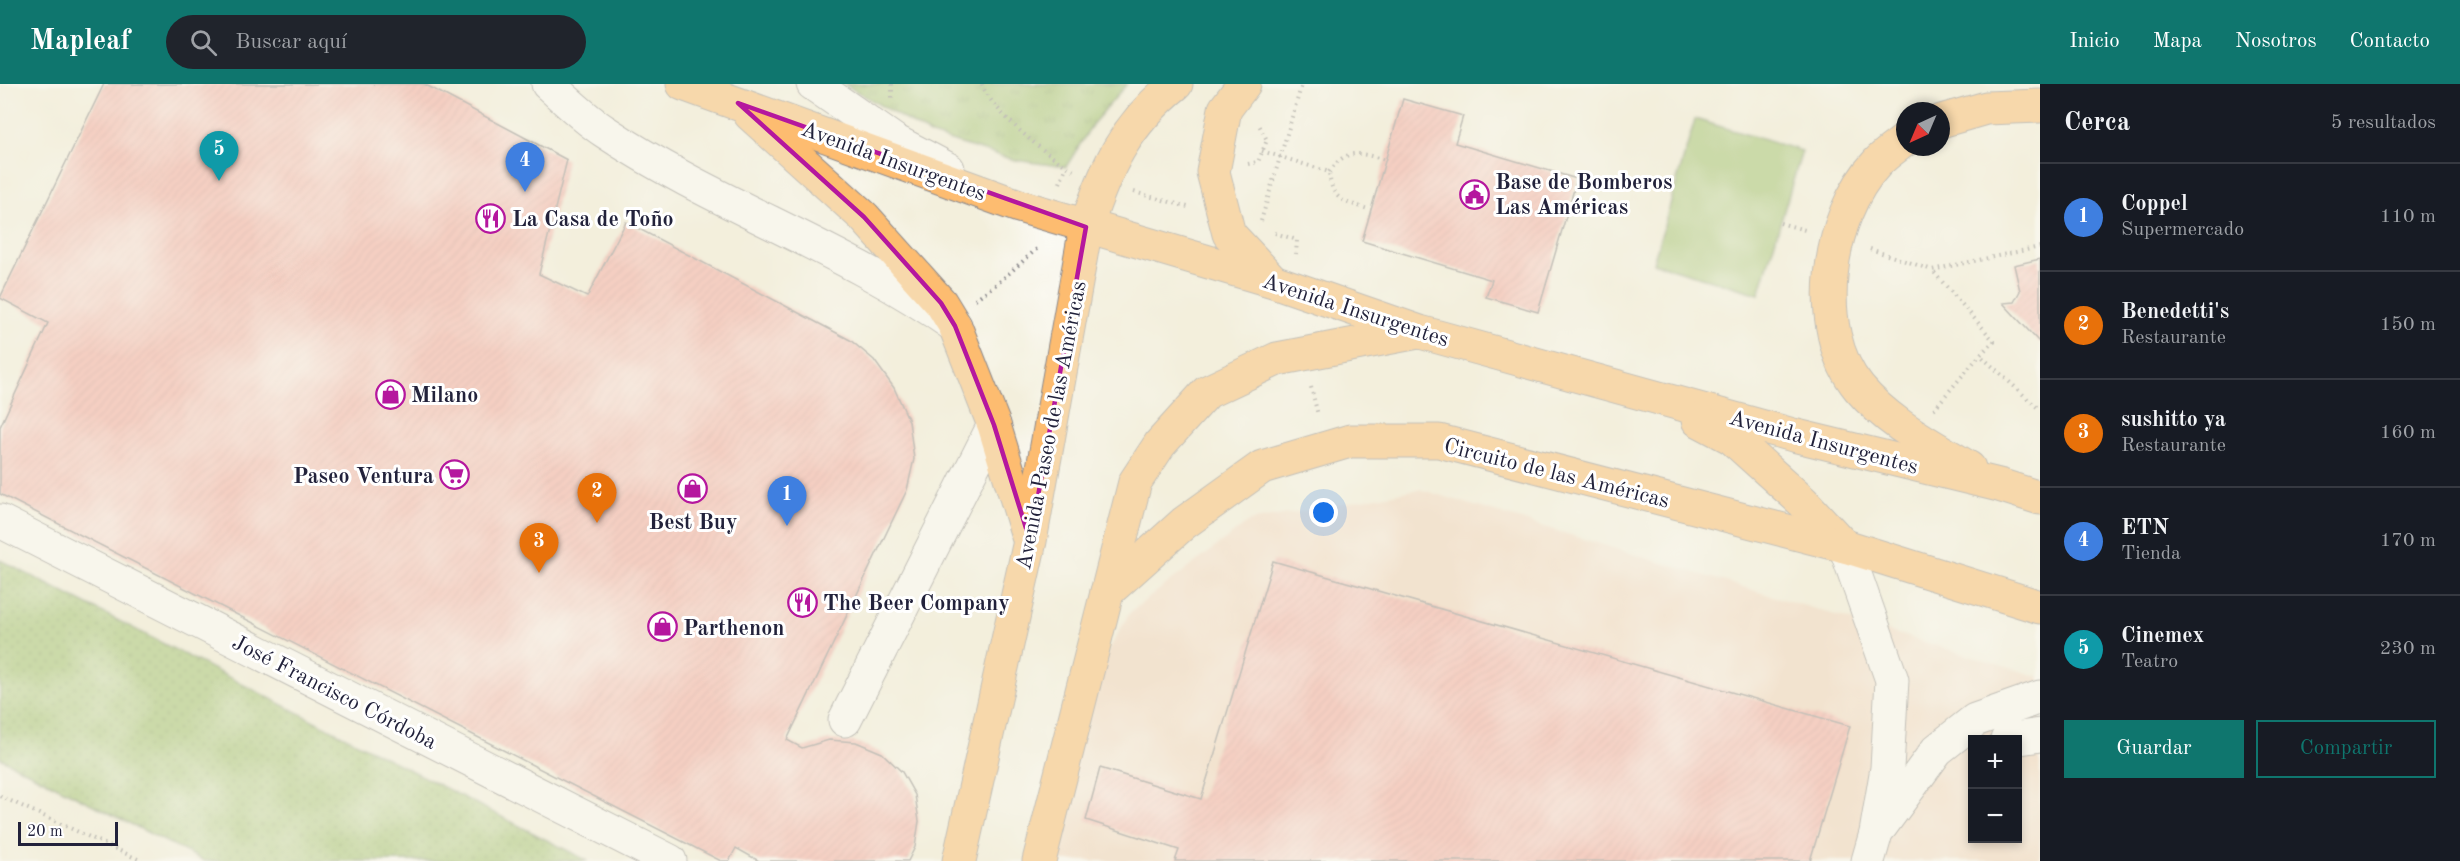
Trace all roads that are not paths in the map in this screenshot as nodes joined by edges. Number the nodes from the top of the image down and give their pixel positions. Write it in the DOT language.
graph roads {
  1 [pos="548,84"];
  2 [pos="683,84"];
  3 [pos="813,84"];
  4 [pos="1176,84"];
  5 [pos="1244,84"];
  6 [pos="1981,84"];
  7 [pos="738,103"];
  8 [pos="2040,105"];
  9 [pos="1950,118"];
  10 [pos="1896,147"];
  11 [pos="1034,211"];
  12 [pos="1086,227"];
  13 [pos="1273,281"];
  14 [pos="952,321"];
  15 [pos="1420,332"];
  16 [pos="1648,394"];
  17 [pos="994,425"];
  18 [pos="1999,485"];
  19 [pos="2040,498"];
  20 [pos="0,521"];
  21 [pos="1030,541"];
  22 [pos="1845,546"];
  23 [pos="1107,592"];
  24 [pos="2040,607"];
  25 [pos="2040,697"];
  26 [pos="845,720"];
  27 [pos="2040,735"];
  28 [pos="2022,738"];
  29 [pos="1968,746"];
  30 [pos="1937,750"];
  31 [pos="1872,847"];
  32 [pos="670,861"];
  33 [pos="959,861"];
  34 [pos="1039,861"];
  1 -- 14 [label="street"];
  2 -- 7 [label="main road, Avenida Insurgentes"];
  3 -- 11 [label="street"];
  4 -- 12 [label="main road, Avenida Paseo de las Américas"];
  5 -- 13 [label="main road"];
  6 -- 8 [label="main road"];
  7 -- 11 [label="main road, Avenida Insurgentes"];
  7 -- 14 [label="main road"];
  8 -- 9 [label="main road"];
  10 -- 18 [label="main road"];
  11 -- 12 [label="main road, Avenida Insurgentes"];
  12 -- 13 [label="main road, Avenida Insurgentes"];
  12 -- 21 [label="main road, Avenida Paseo de las Américas"];
  13 -- 15 [label="main road, Avenida Insurgentes"];
  14 -- 17 [label="main road"];
  15 -- 16 [label="main road, Avenida Insurgentes"];
  15 -- 23 [label="main road"];
  16 -- 18 [label="main road, Avenida Insurgentes"];
  16 -- 22 [label="main road"];
  17 -- 21 [label="main road"];
  17 -- 26 [label="street"];
  18 -- 19 [label="main road, Avenida Insurgentes"];
  20 -- 32 [label="street, José Francisco Córdoba"];
  21 -- 33 [label="main road, Avenida Paseo de las Américas"];
  22 -- 23 [label="main road, Circuito de las Américas"];
  22 -- 24 [label="main road, Circuito de las Américas"];
  22 -- 31 [label="street"];
  23 -- 34 [label="main road"];
  25 -- 30 [label="street"];
  27 -- 28 [label="street"];
  29 -- 30 [label="street"];
  30 -- 31 [label="street"];
}
